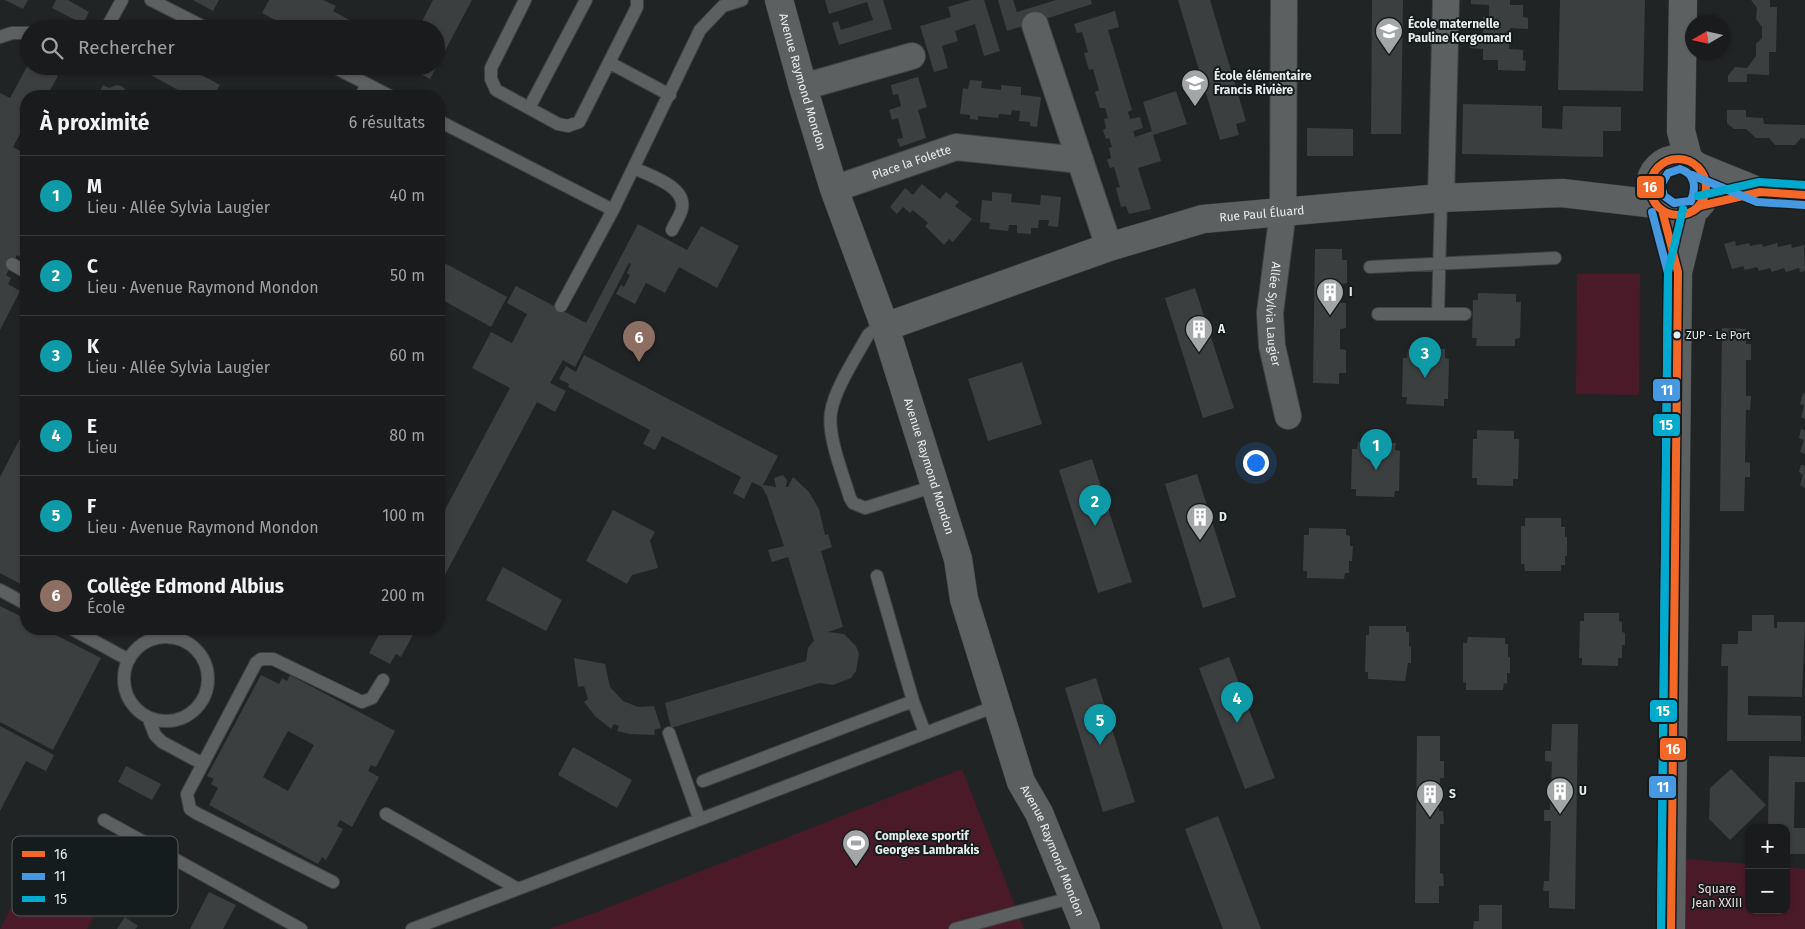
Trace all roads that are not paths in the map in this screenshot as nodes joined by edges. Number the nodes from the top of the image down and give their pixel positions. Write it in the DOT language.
graph roads {
  1 [pos="122,0"];
  2 [pos="151,0"];
  3 [pos="525,0"];
  4 [pos="586,0"];
  5 [pos="637,0"];
  6 [pos="742,0"];
  7 [pos="779,0"];
  8 [pos="1284,0"];
  9 [pos="1446,0"];
  10 [pos="1683,0"];
  11 [pos="111,20"];
  12 [pos="190,20"];
  13 [pos="1035,24"];
  14 [pos="20,33"];
  15 [pos="0,37"];
  16 [pos="912,56"];
  17 [pos="610,63"];
  18 [pos="350,75"];
  19 [pos="367,84"];
  20 [pos="803,86"];
  21 [pos="364,90"];
  22 [pos="378,90"];
  23 [pos="670,95"];
  24 [pos="529,108"];
  25 [pos="445,124"];
  26 [pos="1080,160"];
  27 [pos="1692,164"];
  28 [pos="634,168"];
  29 [pos="834,189"];
  30 [pos="1760,192"];
  31 [pos="1805,195"];
  32 [pos="1441,198"];
  33 [pos="1659,207"];
  34 [pos="1696,208"];
  35 [pos="612,210"];
  36 [pos="1283,212"];
  37 [pos="672,230"];
  38 [pos="1109,247"];
  39 [pos="1555,258"];
  40 [pos="1439,263"];
  41 [pos="12,264"];
  42 [pos="1370,266"];
  43 [pos="20,269"];
  44 [pos="1678,272"];
  45 [pos="561,306"];
  46 [pos="1378,314"];
  47 [pos="1438,314"];
  48 [pos="1465,314"];
  49 [pos="885,327"];
  50 [pos="1288,416"];
  51 [pos="935,486"];
  52 [pos="877,576"];
  53 [pos="0,590"];
  54 [pos="20,601"];
  55 [pos="83,635"];
  56 [pos="129,660"];
  57 [pos="383,680"];
  58 [pos="913,701"];
  59 [pos="996,706"];
  60 [pos="148,717"];
  61 [pos="668,733"];
  62 [pos="925,733"];
  63 [pos="203,764"];
  64 [pos="703,781"];
  65 [pos="386,814"];
  66 [pos="699,818"];
  67 [pos="104,820"];
  68 [pos="133,836"];
  69 [pos="178,861"];
  70 [pos="333,882"];
  71 [pos="518,888"];
  72 [pos="1074,897"];
  73 [pos="300,929"];
  74 [pos="412,929"];
  75 [pos="955,929"];
  76 [pos="1086,929"];
  77 [pos="1671,929"];
  1 -- 11 [label="lane"];
  2 -- 12 [label="lane"];
  3 -- 24 [label="lane"];
  4 -- 24 [label="lane"];
  5 -- 17 [label="lane"];
  6 -- 23 [label="lane"];
  7 -- 20 [label="street, Avenue Raymond Mondon"];
  8 -- 36 [label="street, Allée Sylvia Laugier"];
  9 -- 32 [label="street"];
  10 -- 27 [label="street"];
  13 -- 26 [label="street"];
  14 -- 15 [label="lane"];
  16 -- 20 [label="street"];
  17 -- 23 [label="lane"];
  17 -- 24 [label="lane"];
  18 -- 19 [label="lane"];
  19 -- 21 [label="lane"];
  19 -- 22 [label="lane"];
  20 -- 29 [label="street, Avenue Raymond Mondon"];
  23 -- 28 [label="lane"];
  25 -- 35 [label="lane"];
  26 -- 29 [label="street, Place la Folette"];
  26 -- 38 [label="street"];
  27 -- 30 [label="street"];
  27 -- 33 [label="street"];
  27 -- 34 [label="street"];
  28 -- 35 [label="lane"];
  28 -- 37 [label="lane"];
  29 -- 49 [label="street, Avenue Raymond Mondon"];
  30 -- 31 [label="street"];
  30 -- 34 [label="street"];
  32 -- 33 [label="street, Rue Paul Éluard"];
  32 -- 36 [label="street, Rue Paul Éluard"];
  32 -- 40 [label="lane"];
  33 -- 34 [label="street"];
  33 -- 44 [label="street"];
  34 -- 44 [label="street"];
  35 -- 45 [label="lane"];
  36 -- 38 [label="street, Rue Paul Éluard"];
  36 -- 50 [label="street, Allée Sylvia Laugier"];
  38 -- 49 [label="street, Rue Paul Éluard"];
  39 -- 40 [label="lane"];
  40 -- 42 [label="lane"];
  40 -- 47 [label="lane"];
  41 -- 43 [label="lane"];
  44 -- 77 [label="street"];
  46 -- 47 [label="lane"];
  47 -- 48 [label="lane"];
  49 -- 51 [label="street, Avenue Raymond Mondon"];
  49 -- 51 [label="lane"];
  51 -- 59 [label="street, Avenue Raymond Mondon"];
  52 -- 58 [label="lane"];
  53 -- 54 [label="lane"];
  55 -- 56 [label="lane"];
  56 -- 60 [label="lane"];
  56 -- 60 [label="lane"];
  57 -- 63 [label="lane"];
  58 -- 62 [label="lane"];
  58 -- 64 [label="lane"];
  59 -- 62 [label="lane"];
  59 -- 72 [label="street, Avenue Raymond Mondon"];
  60 -- 63 [label="lane"];
  61 -- 66 [label="lane"];
  62 -- 66 [label="lane"];
  63 -- 70 [label="lane"];
  65 -- 71 [label="lane"];
  66 -- 71 [label="lane"];
  67 -- 68 [label="lane"];
  69 -- 73 [label="lane"];
  71 -- 74 [label="lane"];
  72 -- 75 [label="lane"];
  72 -- 76 [label="street, Avenue Raymond Mondon"];
}
